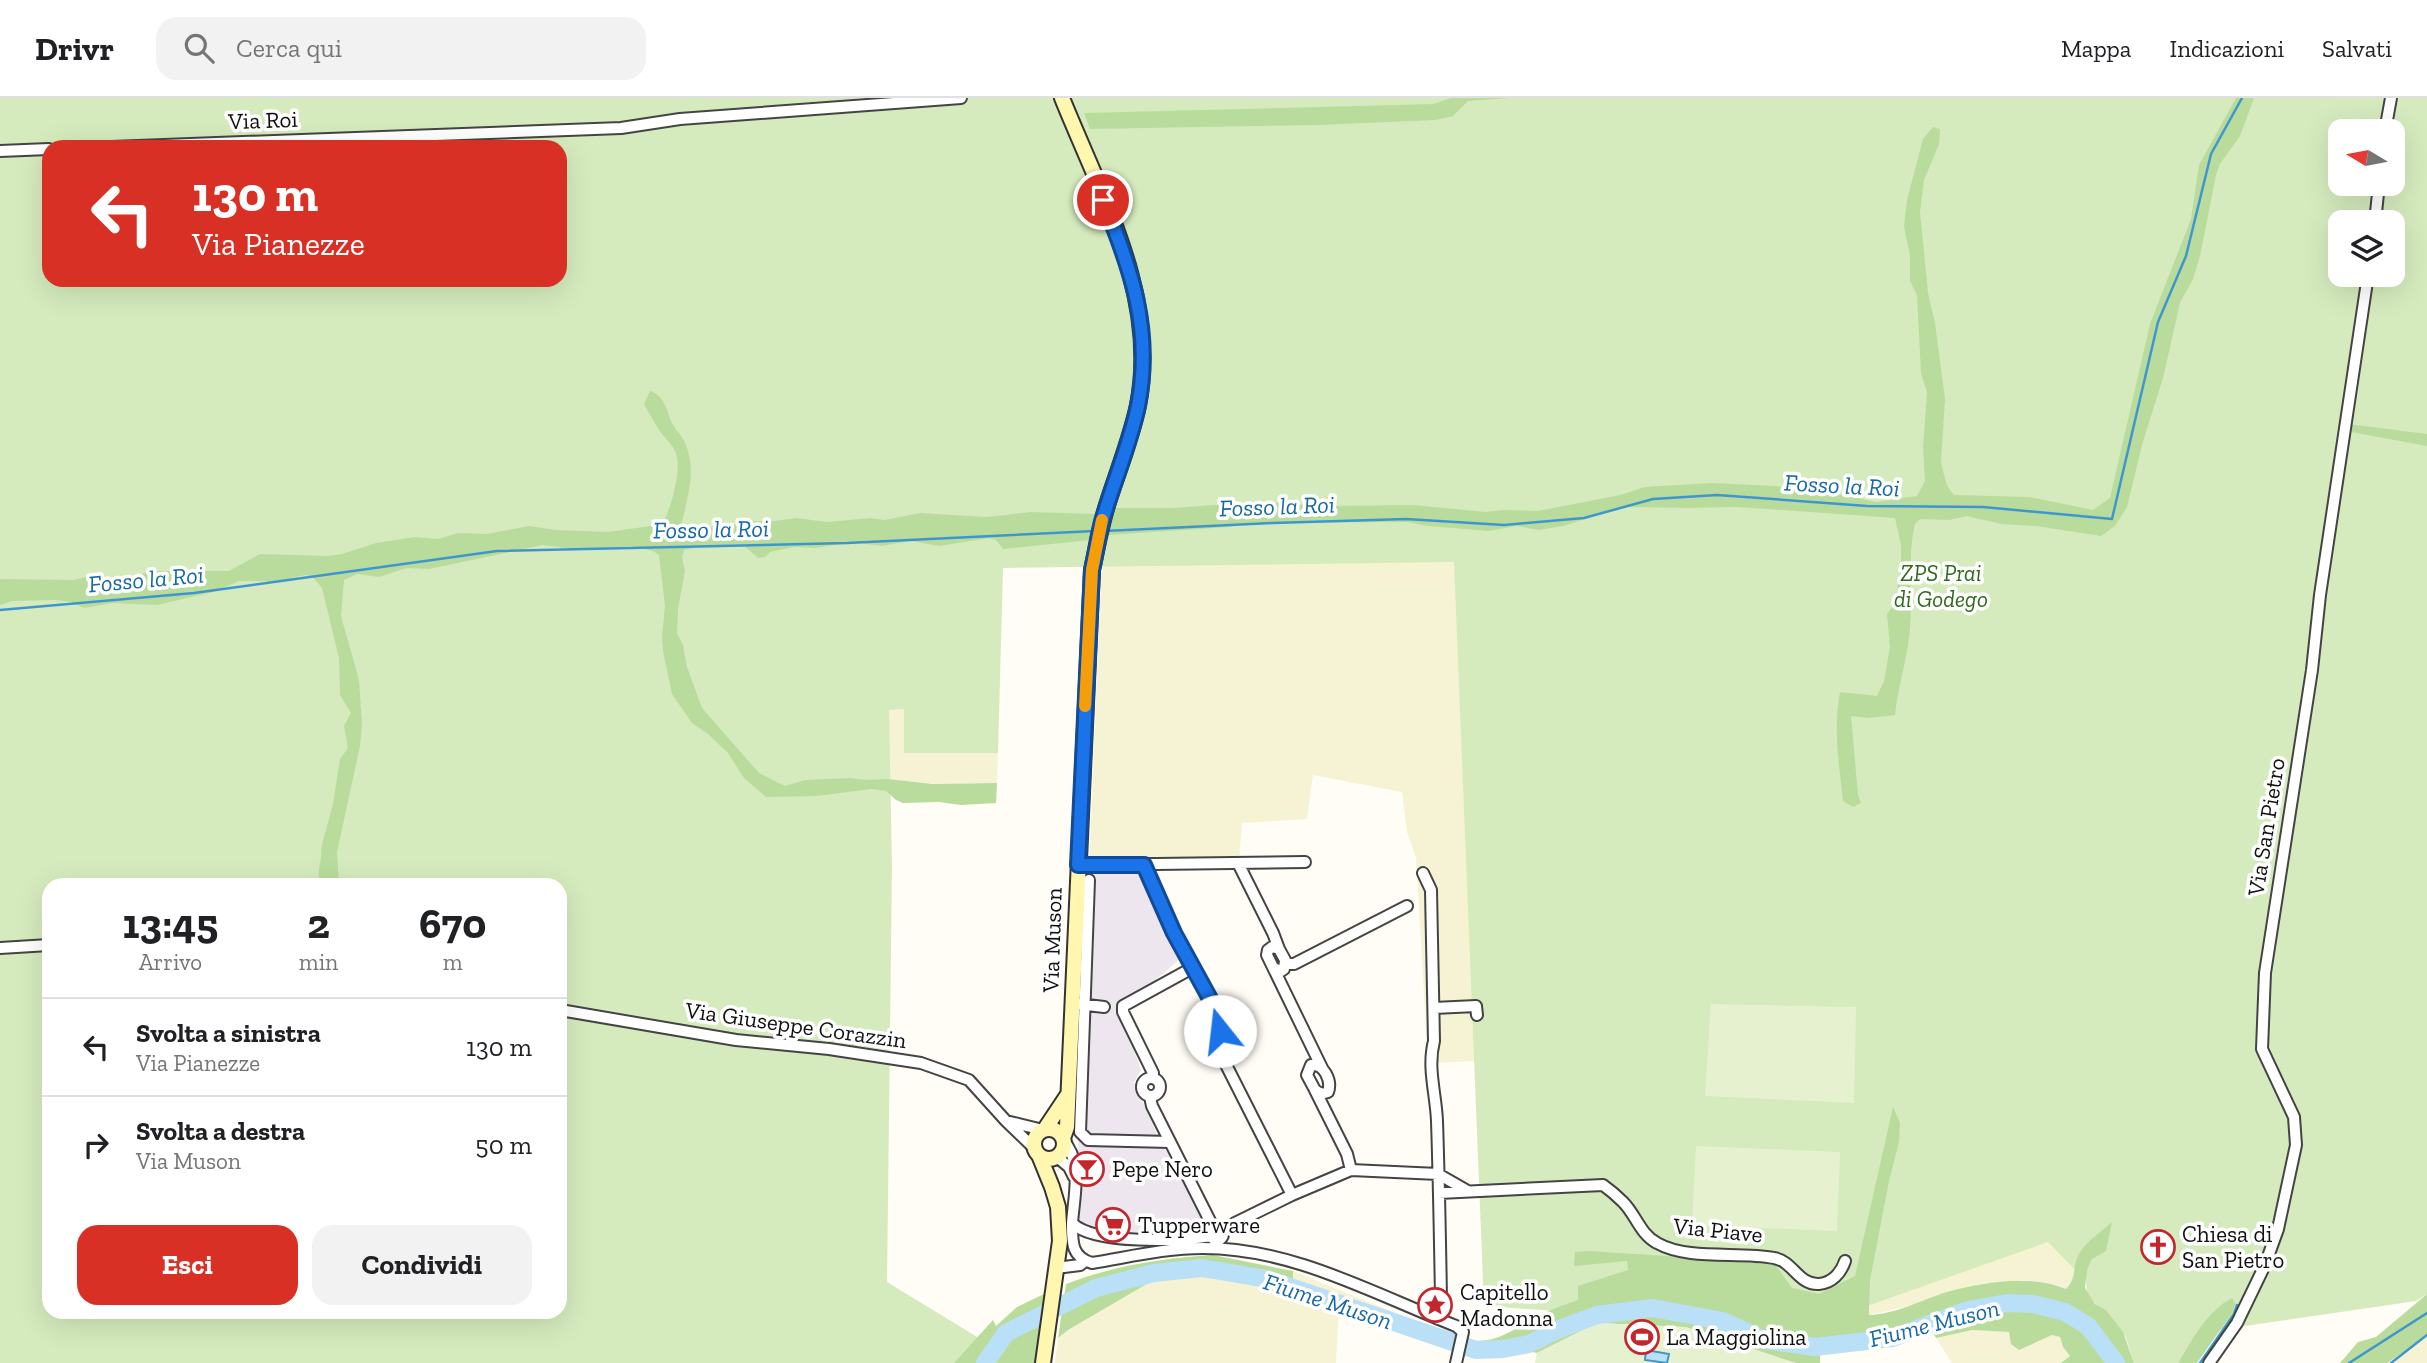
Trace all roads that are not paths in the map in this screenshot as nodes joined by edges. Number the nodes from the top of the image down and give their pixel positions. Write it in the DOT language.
graph roads {
  1 [pos="961,98"];
  2 [pos="1062,98"];
  3 [pos="2391,98"];
  4 [pos="2387,119"];
  5 [pos="299,140"];
  6 [pos="42,149"];
  7 [pos="0,151"];
  8 [pos="2366,287"];
  9 [pos="1305,862"];
  10 [pos="1238,863"];
  11 [pos="1078,865"];
  12 [pos="1144,865"];
  13 [pos="1423,873"];
  14 [pos="1089,880"];
  15 [pos="1407,906"];
  16 [pos="1082,911"];
  17 [pos="42,945"];
  18 [pos="0,948"];
  19 [pos="1194,967"];
  20 [pos="1280,971"];
  21 [pos="1079,1004"];
  22 [pos="1123,1008"];
  23 [pos="1434,1008"];
  24 [pos="567,1011"];
  25 [pos="1477,1016"];
  26 [pos="1316,1062"];
  27 [pos="1068,1091"];
  28 [pos="1321,1096"];
  29 [pos="1006,1122"];
  30 [pos="1044,1129"];
  31 [pos="1063,1139"];
  32 [pos="1170,1142"];
  33 [pos="1037,1152"];
  34 [pos="1056,1157"];
  35 [pos="1351,1170"];
  36 [pos="1438,1174"];
  37 [pos="1074,1177"];
  38 [pos="1052,1187"];
  39 [pos="1467,1190"];
  40 [pos="1439,1193"];
  41 [pos="1292,1195"];
  42 [pos="1072,1223"];
  43 [pos="1216,1232"];
  44 [pos="1086,1261"];
  45 [pos="1845,1261"];
  46 [pos="1056,1268"];
  47 [pos="1438,1319"];
  48 [pos="1043,1363"];
  49 [pos="1456,1363"];
  50 [pos="2209,1363"];
  1 -- 5 [label="street, Via Roi"];
  2 -- 11 [label="main road, Via Muson"];
  3 -- 4 [label="street"];
  6 -- 7 [label="street"];
  8 -- 50 [label="street, Via San Pietro"];
  9 -- 10 [label="street"];
  10 -- 12 [label="street"];
  10 -- 20 [label="street"];
  11 -- 12 [label="street"];
  11 -- 16 [label="main road, Via Muson"];
  12 -- 19 [label="street"];
  13 -- 23 [label="street"];
  14 -- 16 [label="street"];
  15 -- 20 [label="street"];
  16 -- 21 [label="main road, Via Muson"];
  17 -- 18 [label="street"];
  19 -- 22 [label="street"];
  19 -- 41 [label="street"];
  20 -- 26 [label="street"];
  21 -- 22 [label="street"];
  21 -- 27 [label="main road, Via Muson"];
  21 -- 32 [label="street"];
  22 -- 32 [label="street"];
  23 -- 25 [label="street"];
  23 -- 36 [label="street"];
  24 -- 29 [label="street, Via Giuseppe Corazzin"];
  26 -- 28 [label="street"];
  26 -- 28 [label="street"];
  27 -- 30 [label="main road, Via Muson"];
  27 -- 31 [label="main road, Via Muson"];
  28 -- 35 [label="street"];
  29 -- 30 [label="street"];
  29 -- 33 [label="street, Via Giuseppe Corazzin"];
  30 -- 31 [label="main road"];
  30 -- 33 [label="main road, Via Muson"];
  31 -- 34 [label="main road, Via Muson"];
  31 -- 37 [label="street"];
  32 -- 43 [label="street"];
  33 -- 34 [label="main road"];
  33 -- 38 [label="main road, Via Muson"];
  34 -- 37 [label="street"];
  34 -- 38 [label="main road, Via Muson"];
  35 -- 36 [label="street"];
  35 -- 41 [label="street"];
  36 -- 39 [label="street"];
  36 -- 40 [label="street"];
  37 -- 42 [label="street"];
  38 -- 46 [label="main road, Via Muson"];
  39 -- 40 [label="street, Via Piave"];
  39 -- 45 [label="street, Via Piave"];
  40 -- 47 [label="street"];
  41 -- 43 [label="street"];
  42 -- 43 [label="street"];
  42 -- 44 [label="street"];
  44 -- 46 [label="street"];
  44 -- 47 [label="street"];
  46 -- 48 [label="main road, Via Muson"];
  47 -- 49 [label="street"];
}
